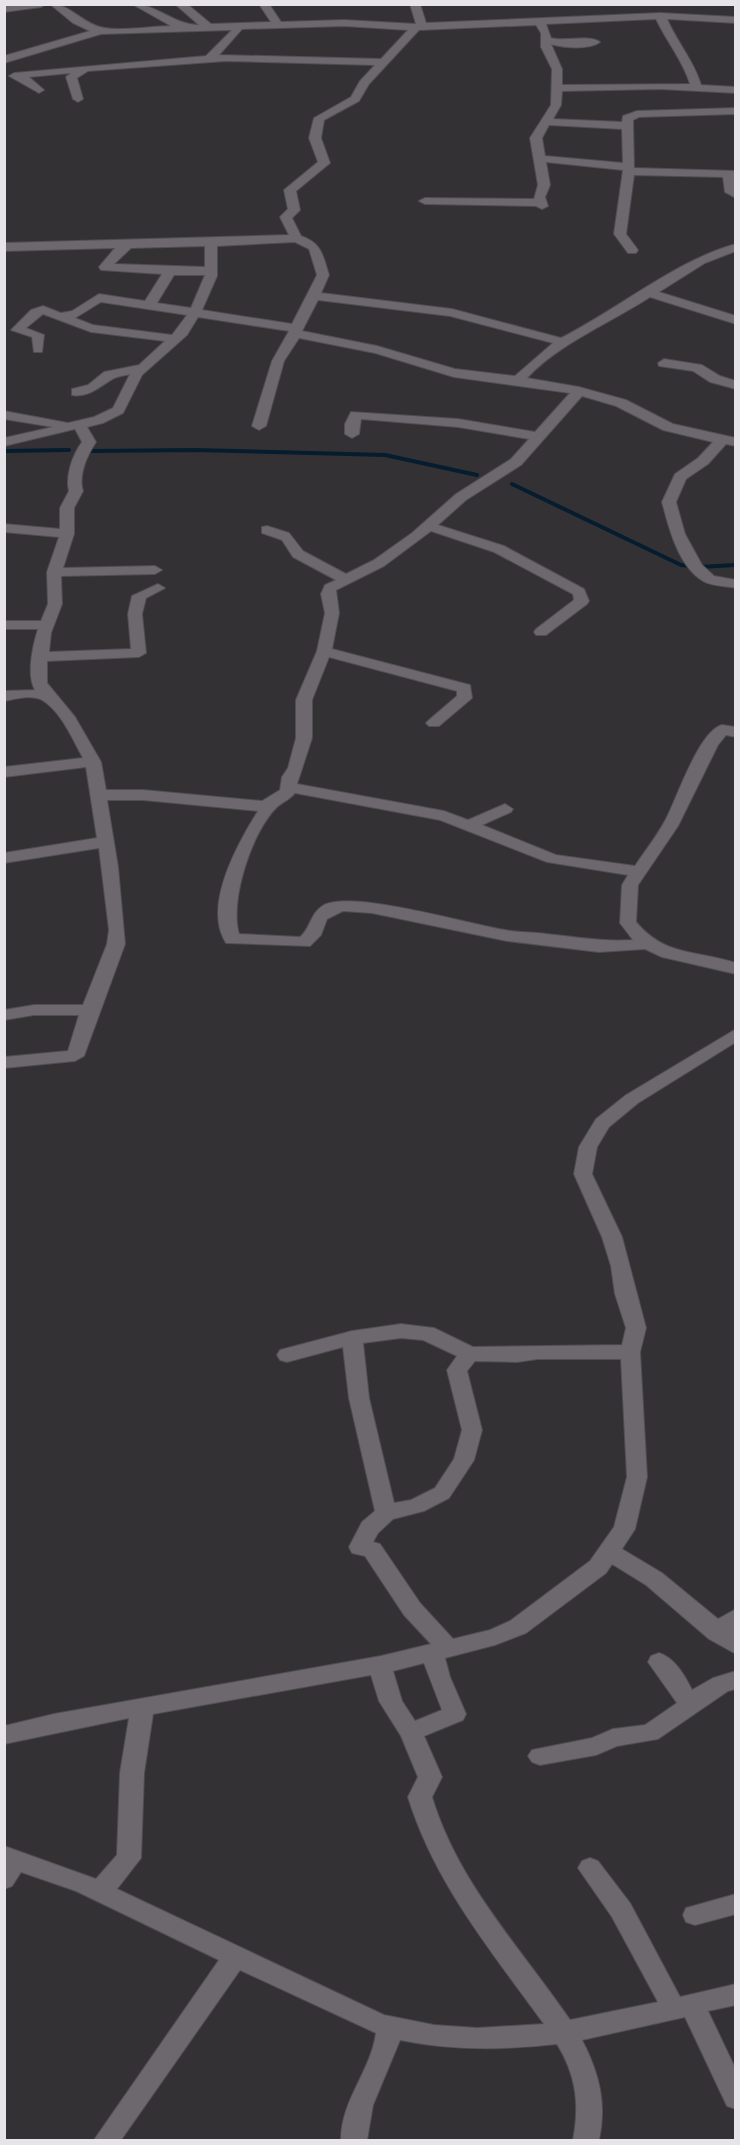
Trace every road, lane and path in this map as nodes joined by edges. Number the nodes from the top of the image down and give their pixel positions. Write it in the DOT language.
graph roads {
  1 [pos="41,4"];
  2 [pos="55,4"];
  3 [pos="137,4"];
  4 [pos="180,4"];
  5 [pos="264,4"];
  6 [pos="415,4"];
  7 [pos="4,9"];
  8 [pos="660,16"];
  9 [pos="734,19"];
  10 [pos="539,22"];
  11 [pos="278,25"];
  12 [pos="419,26"];
  13 [pos="181,27"];
  14 [pos="208,27"];
  15 [pos="239,27"];
  16 [pos="100,31"];
  17 [pos="547,40"];
  18 [pos="595,42"];
  19 [pos="6,59"];
  20 [pos="209,59"];
  21 [pos="384,62"];
  22 [pos="86,68"];
  23 [pos="14,76"];
  24 [pos="556,88"];
  25 [pos="697,88"];
  26 [pos="39,90"];
  27 [pos="735,90"];
  28 [pos="78,99"];
  29 [pos="636,100"];
  30 [pos="735,111"];
  31 [pos="547,122"];
  32 [pos="626,126"];
  33 [pos="541,159"];
  34 [pos="627,169"];
  35 [pos="732,175"];
  36 [pos="735,195"];
  37 [pos="425,201"];
  38 [pos="296,238"];
  39 [pos="211,241"];
  40 [pos="129,244"];
  41 [pos="4,247"];
  42 [pos="735,247"];
  43 [pos="632,250"];
  44 [pos="170,271"];
  45 [pos="212,271"];
  46 [pos="650,293"];
  47 [pos="313,296"];
  48 [pos="148,307"];
  49 [pos="194,314"];
  50 [pos="63,316"];
  51 [pos="735,320"];
  52 [pos="296,331"];
  53 [pos="175,339"];
  54 [pos="563,342"];
  55 [pos="38,349"];
  56 [pos="664,363"];
  57 [pos="142,368"];
  58 [pos="518,380"];
  59 [pos="735,385"];
  60 [pos="579,391"];
  61 [pos="77,392"];
  62 [pos="4,415"];
  63 [pos="79,424"];
  64 [pos="260,426"];
  65 [pos="352,434"];
  66 [pos="537,436"];
  67 [pos="731,440"];
  68 [pos="4,442"];
  69 [pos="428,526"];
  70 [pos="4,528"];
  71 [pos="267,530"];
  72 [pos="67,534"];
  73 [pos="156,570"];
  74 [pos="54,572"];
  75 [pos="347,581"];
  76 [pos="735,584"];
  77 [pos="158,588"];
  78 [pos="4,625"];
  79 [pos="47,625"];
  80 [pos="541,632"];
  81 [pos="324,651"];
  82 [pos="42,657"];
  83 [pos="4,696"];
  84 [pos="47,696"];
  85 [pos="434,723"];
  86 [pos="735,732"];
  87 [pos="93,762"];
  88 [pos="4,772"];
  89 [pos="290,787"];
  90 [pos="96,795"];
  91 [pos="270,805"];
  92 [pos="505,808"];
  93 [pos="469,825"];
  94 [pos="106,842"];
  95 [pos="4,858"];
  96 [pos="638,873"];
  97 [pos="648,944"];
  98 [pos="731,962"];
  99 [pos="90,1010"];
  100 [pos="4,1015"];
  101 [pos="735,1034"];
  102 [pos="4,1063"];
  103 [pos="352,1338"];
  104 [pos="630,1352"];
  105 [pos="470,1354"];
  106 [pos="287,1355"];
  107 [pos="386,1513"];
  108 [pos="609,1552"];
  109 [pos="735,1617"];
  110 [pos="717,1633"];
  111 [pos="735,1646"];
  112 [pos="441,1650"];
  113 [pos="659,1662"];
  114 [pos="381,1665"];
  115 [pos="735,1680"];
  116 [pos="699,1700"];
  117 [pos="142,1709"];
  118 [pos="411,1732"];
  119 [pos="4,1735"];
  120 [pos="540,1756"];
  121 [pos="8,1865"];
  122 [pos="590,1868"];
  123 [pos="99,1892"];
  124 [pos="735,1904"];
  125 [pos="694,1915"];
  126 [pos="237,1955"];
  127 [pos="735,1994"];
  128 [pos="683,2007"];
  129 [pos="389,2027"];
  130 [pos="565,2033"];
  131 [pos="735,2098"];
  132 [pos="107,2140"];
  133 [pos="354,2140"];
  134 [pos="586,2140"];
  1 -- 7 [label="street"];
  2 -- 16 [label="street"];
  3 -- 13 [label="street"];
  4 -- 14 [label="street"];
  5 -- 11 [label="street"];
  6 -- 12 [label="street"];
  8 -- 9 [label="street"];
  8 -- 10 [label="street"];
  8 -- 25 [label="street"];
  10 -- 12 [label="street"];
  10 -- 17 [label="street"];
  11 -- 12 [label="street"];
  11 -- 15 [label="street"];
  12 -- 21 [label="street"];
  13 -- 14 [label="street"];
  13 -- 16 [label="street"];
  14 -- 15 [label="street"];
  15 -- 20 [label="street"];
  16 -- 19 [label="street"];
  17 -- 18 [label="street"];
  17 -- 24 [label="street"];
  19 -- 23 [label="street"];
  20 -- 21 [label="street"];
  20 -- 22 [label="street"];
  21 -- 38 [label="street"];
  22 -- 23 [label="street"];
  22 -- 28 [label="street"];
  23 -- 26 [label="street"];
  24 -- 29 [label="street"];
  24 -- 31 [label="street"];
  25 -- 27 [label="street"];
  25 -- 29 [label="street"];
  29 -- 30 [label="street"];
  29 -- 32 [label="street"];
  31 -- 32 [label="street"];
  31 -- 33 [label="street"];
  32 -- 34 [label="street"];
  33 -- 34 [label="street"];
  33 -- 37 [label="street"];
  34 -- 35 [label="street"];
  34 -- 43 [label="street"];
  35 -- 36 [label="street"];
  38 -- 39 [label="street"];
  38 -- 47 [label="street"];
  39 -- 40 [label="street"];
  39 -- 45 [label="street"];
  40 -- 41 [label="street"];
  40 -- 44 [label="street"];
  42 -- 46 [label="street"];
  44 -- 45 [label="street"];
  44 -- 48 [label="street"];
  45 -- 49 [label="street"];
  46 -- 51 [label="street"];
  46 -- 54 [label="street"];
  47 -- 52 [label="street"];
  47 -- 54 [label="street"];
  48 -- 49 [label="street"];
  48 -- 50 [label="street"];
  49 -- 52 [label="street"];
  49 -- 53 [label="street"];
  50 -- 53 [label="street"];
  50 -- 55 [label="street"];
  52 -- 58 [label="street"];
  52 -- 64 [label="street"];
  53 -- 57 [label="street"];
  54 -- 58 [label="street"];
  56 -- 59 [label="street"];
  57 -- 61 [label="street"];
  57 -- 63 [label="street"];
  58 -- 60 [label="street"];
  60 -- 66 [label="street"];
  60 -- 67 [label="street"];
  62 -- 63 [label="street"];
  63 -- 68 [label="street"];
  63 -- 72 [label="street"];
  65 -- 66 [label="street"];
  66 -- 69 [label="street"];
  67 -- 76 [label="street"];
  69 -- 75 [label="street"];
  69 -- 80 [label="street"];
  70 -- 72 [label="street"];
  71 -- 75 [label="street"];
  72 -- 74 [label="street"];
  73 -- 74 [label="street"];
  74 -- 79 [label="street"];
  75 -- 81 [label="street"];
  77 -- 82 [label="street"];
  78 -- 79 [label="street"];
  79 -- 82 [label="street"];
  81 -- 85 [label="street"];
  81 -- 89 [label="street"];
  82 -- 84 [label="street"];
  83 -- 84 [label="street"];
  84 -- 87 [label="street"];
  86 -- 96 [label="street"];
  87 -- 88 [label="street"];
  87 -- 90 [label="street"];
  89 -- 91 [label="street"];
  89 -- 93 [label="street"];
  90 -- 91 [label="street"];
  90 -- 94 [label="street"];
  91 -- 97 [label="street"];
  92 -- 93 [label="street"];
  93 -- 96 [label="street"];
  94 -- 95 [label="street"];
  94 -- 99 [label="street"];
  96 -- 97 [label="street"];
  97 -- 98 [label="street"];
  99 -- 100 [label="street"];
  99 -- 102 [label="street"];
  101 -- 104 [label="street"];
  103 -- 105 [label="street"];
  103 -- 106 [label="street"];
  103 -- 107 [label="street"];
  104 -- 105 [label="street"];
  104 -- 108 [label="street"];
  105 -- 107 [label="street"];
  107 -- 112 [label="street"];
  108 -- 110 [label="street"];
  108 -- 112 [label="street"];
  109 -- 110 [label="street"];
  110 -- 111 [label="street"];
  112 -- 114 [label="street"];
  112 -- 118 [label="street"];
  113 -- 116 [label="street"];
  114 -- 117 [label="street"];
  114 -- 118 [label="street"];
  115 -- 116 [label="street"];
  116 -- 120 [label="street"];
  117 -- 119 [label="street"];
  117 -- 123 [label="street"];
  118 -- 130 [label="street"];
  121 -- 123 [label="street"];
  122 -- 128 [label="street"];
  123 -- 126 [label="street"];
  124 -- 125 [label="street"];
  126 -- 129 [label="street"];
  126 -- 132 [label="street"];
  127 -- 128 [label="street"];
  128 -- 130 [label="street"];
  128 -- 131 [label="street"];
  129 -- 130 [label="street"];
  129 -- 133 [label="street"];
  130 -- 134 [label="street"];
}
